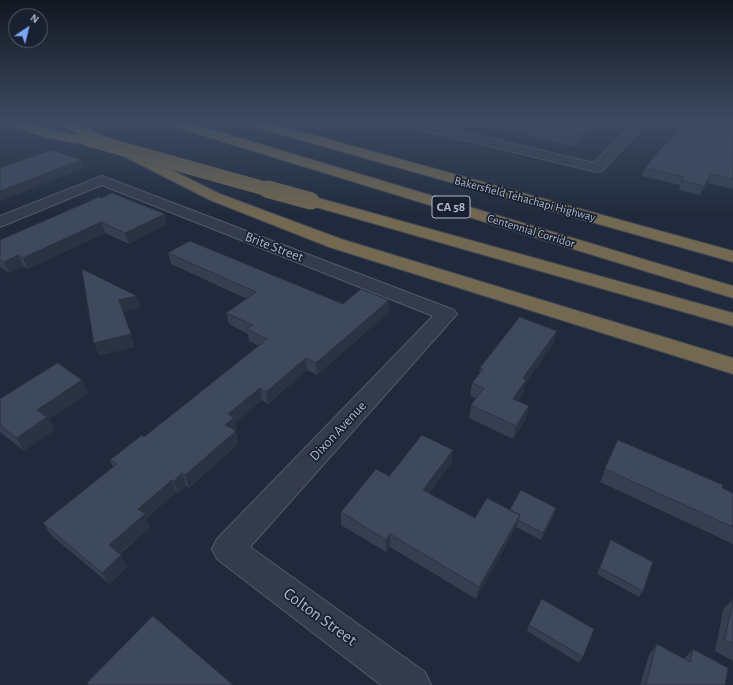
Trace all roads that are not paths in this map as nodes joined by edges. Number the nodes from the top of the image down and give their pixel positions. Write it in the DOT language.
graph roads {
  1 [pos="127,153"];
  2 [pos="137,153"];
  3 [pos="274,153"];
  4 [pos="359,153"];
  5 [pos="372,153"];
  6 [pos="534,153"];
  7 [pos="611,153"];
  8 [pos="429,173"];
  9 [pos="0,222"];
  10 [pos="733,257"];
  11 [pos="733,292"];
  12 [pos="447,314"];
  13 [pos="733,320"];
  14 [pos="733,366"];
  15 [pos="228,549"];
  16 [pos="412,685"];
  1 -- 14 [label="highway"];
  2 -- 13 [label="highway, bridge"];
  3 -- 11 [label="highway, Centennial Corridor / CA 58"];
  4 -- 8 [label="highway, Bakersfield Tehachapi Highway / CA 58"];
  5 -- 8 [label="highway"];
  6 -- 7 [label="street"];
  8 -- 10 [label="highway, Bakersfield Tehachapi Highway / CA 58"];
  9 -- 12 [label="street, Brite Street"];
  12 -- 15 [label="street, Dixon Avenue"];
  15 -- 16 [label="street, Colton Street"];
}
